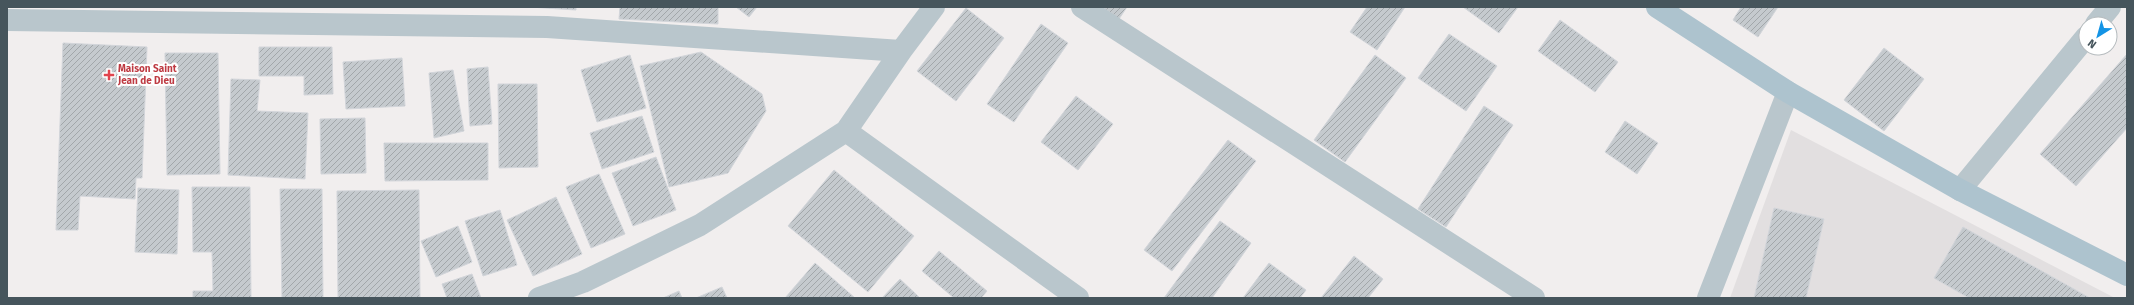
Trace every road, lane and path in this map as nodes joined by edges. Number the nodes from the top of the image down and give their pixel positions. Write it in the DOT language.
graph roads {
  1 [pos="934,7"];
  2 [pos="1082,7"];
  3 [pos="1657,7"];
  4 [pos="2110,7"];
  5 [pos="2103,16"];
  6 [pos="7,20"];
  7 [pos="2078,46"];
  8 [pos="901,51"];
  9 [pos="1788,92"];
  10 [pos="846,131"];
  11 [pos="1960,190"];
  12 [pos="2127,275"];
  13 [pos="1065,295"];
  14 [pos="539,298"];
  15 [pos="1534,298"];
  16 [pos="1708,298"];
  1 -- 8 [label="street"];
  2 -- 15 [label="street"];
  3 -- 9 [label="main road"];
  4 -- 5 [label="street"];
  6 -- 8 [label="street"];
  7 -- 11 [label="street"];
  8 -- 10 [label="street"];
  9 -- 11 [label="main road"];
  9 -- 16 [label="street"];
  10 -- 13 [label="street"];
  10 -- 14 [label="street"];
  11 -- 12 [label="main road"];
}
